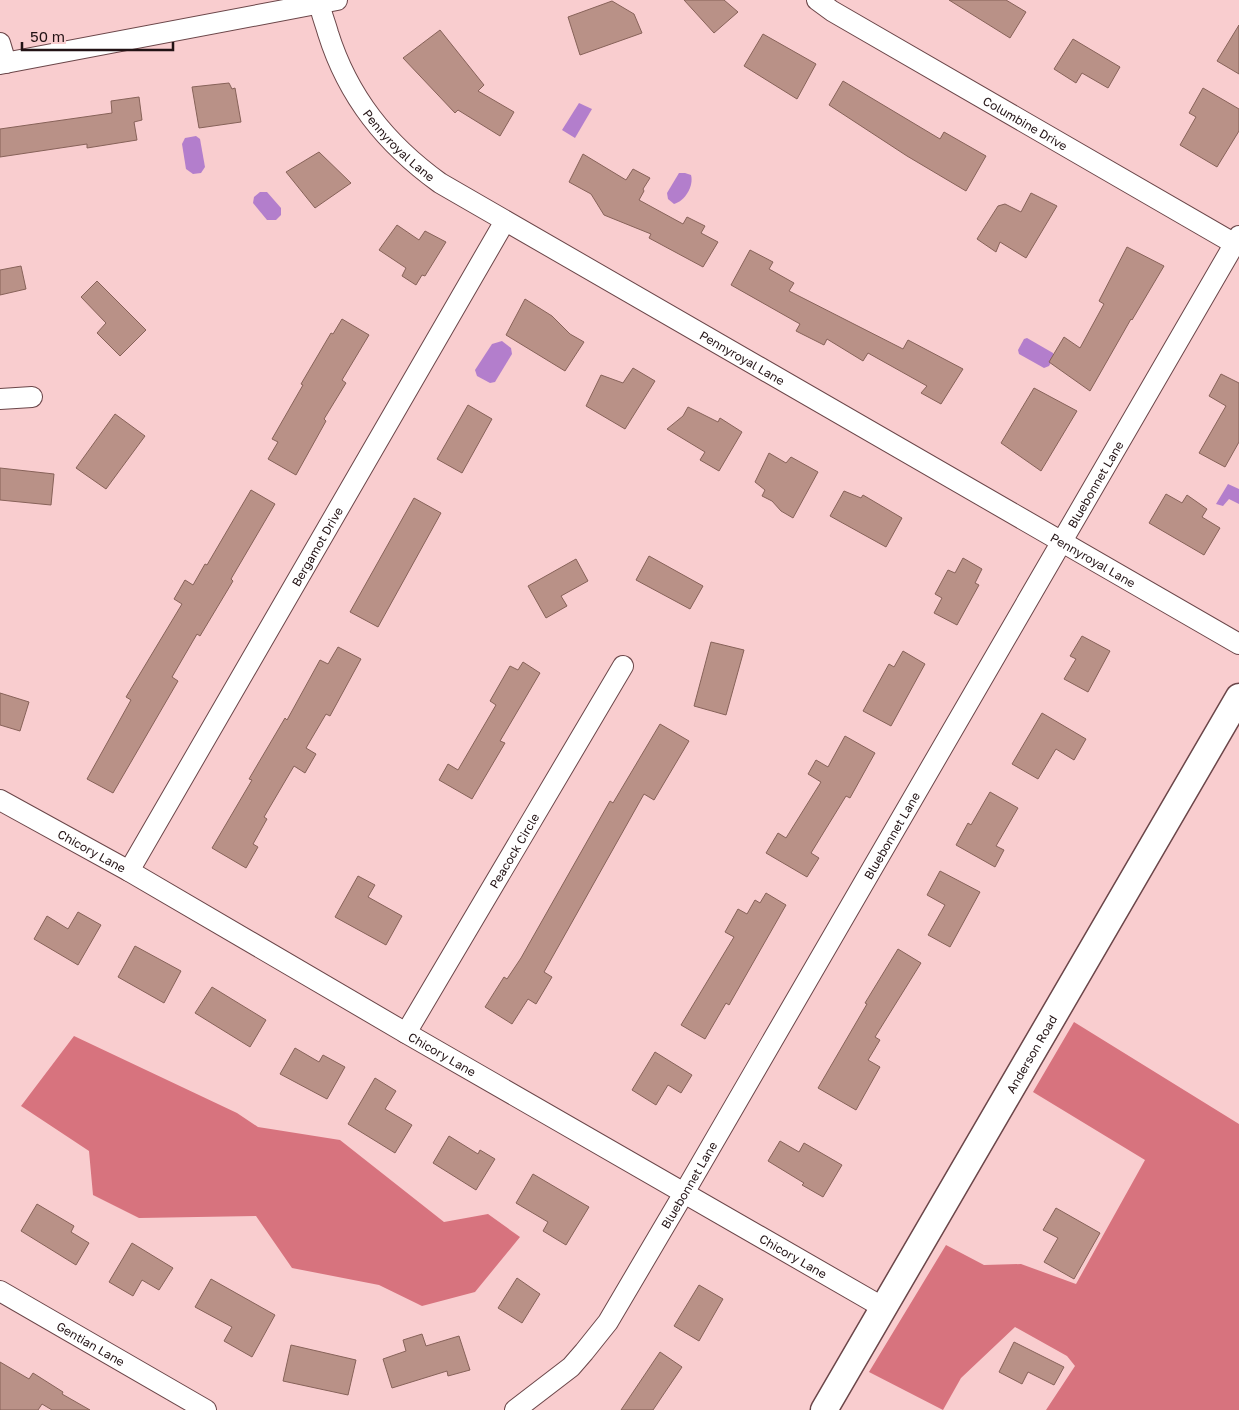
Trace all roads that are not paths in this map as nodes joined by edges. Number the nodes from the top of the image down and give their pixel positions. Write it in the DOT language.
graph roads {
  1 [pos="817,0"];
  2 [pos="325,1"];
  3 [pos="0,43"];
  4 [pos="3,64"];
  5 [pos="505,221"];
  6 [pos="1237,240"];
  7 [pos="32,397"];
  8 [pos="0,399"];
  9 [pos="1061,542"];
  10 [pos="1239,644"];
  11 [pos="623,666"];
  12 [pos="1239,697"];
  13 [pos="0,800"];
  14 [pos="129,871"];
  15 [pos="406,1033"];
  16 [pos="684,1193"];
  17 [pos="0,1291"];
  18 [pos="884,1308"];
  19 [pos="206,1410"];
  20 [pos="515,1410"];
  21 [pos="824,1410"];
  1 -- 6 [label="street, Columbine Drive"];
  2 -- 4 [label="street"];
  2 -- 5 [label="street, Pennyroyal Lane"];
  3 -- 4 [label="street"];
  5 -- 9 [label="street, Pennyroyal Lane"];
  5 -- 14 [label="street, Bergamot Drive"];
  6 -- 9 [label="street, Bluebonnet Lane"];
  7 -- 8 [label="street"];
  9 -- 10 [label="street, Pennyroyal Lane"];
  9 -- 16 [label="street, Bluebonnet Lane"];
  11 -- 15 [label="street, Peacock Circle"];
  12 -- 18 [label="street, Anderson Road"];
  13 -- 14 [label="street, Chicory Lane"];
  14 -- 15 [label="street, Chicory Lane"];
  15 -- 16 [label="street, Chicory Lane"];
  16 -- 18 [label="street, Chicory Lane"];
  16 -- 20 [label="street, Bluebonnet Lane"];
  17 -- 19 [label="street, Gentian Lane"];
  18 -- 21 [label="street, Anderson Road"];
}
